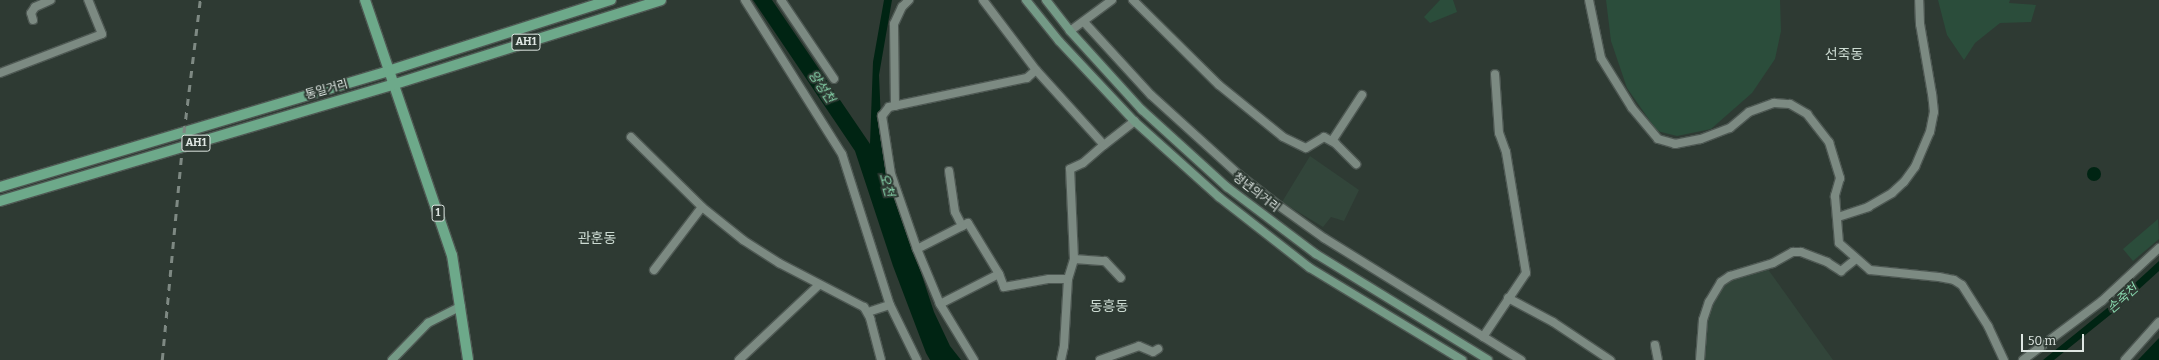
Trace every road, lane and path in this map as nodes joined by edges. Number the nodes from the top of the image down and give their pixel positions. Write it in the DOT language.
graph roads {
  1 [pos="52,0"];
  2 [pos="88,0"];
  3 [pos="365,0"];
  4 [pos="611,0"];
  5 [pos="661,0"];
  6 [pos="745,0"];
  7 [pos="781,0"];
  8 [pos="909,0"];
  9 [pos="982,0"];
  10 [pos="1026,0"];
  11 [pos="1046,0"];
  12 [pos="1112,0"];
  13 [pos="1133,0"];
  14 [pos="1589,0"];
  15 [pos="1919,0"];
  16 [pos="33,20"];
  17 [pos="1084,22"];
  18 [pos="1070,32"];
  19 [pos="1036,70"];
  20 [pos="388,71"];
  21 [pos="0,73"];
  22 [pos="1495,74"];
  23 [pos="834,79"];
  24 [pos="392,85"];
  25 [pos="1362,95"];
  26 [pos="895,106"];
  27 [pos="1135,121"];
  28 [pos="631,137"];
  29 [pos="1332,141"];
  30 [pos="1104,146"];
  31 [pos="1356,164"];
  32 [pos="949,170"];
  33 [pos="0,187"];
  34 [pos="0,201"];
  35 [pos="702,207"];
  36 [pos="1838,217"];
  37 [pos="962,226"];
  38 [pos="2159,248"];
  39 [pos="917,249"];
  40 [pos="1856,258"];
  41 [pos="1074,259"];
  42 [pos="654,270"];
  43 [pos="999,274"];
  44 [pos="1121,278"];
  45 [pos="1068,279"];
  46 [pos="819,284"];
  47 [pos="1508,298"];
  48 [pos="940,304"];
  49 [pos="890,305"];
  50 [pos="461,306"];
  51 [pos="868,312"];
  52 [pos="2159,322"];
  53 [pos="1483,337"];
  54 [pos="1655,345"];
  55 [pos="1158,349"];
  56 [pos="392,360"];
  57 [pos="468,360"];
  58 [pos="739,360"];
  59 [pos="881,360"];
  60 [pos="917,360"];
  61 [pos="974,360"];
  62 [pos="1061,360"];
  63 [pos="1100,360"];
  64 [pos="1462,360"];
  65 [pos="1488,360"];
  66 [pos="1521,360"];
  67 [pos="1610,360"];
  68 [pos="1658,360"];
  69 [pos="1700,360"];
  70 [pos="2004,360"];
  71 [pos="2023,360"];
  72 [pos="2125,360"];
  1 -- 16 [label="street"];
  2 -- 21 [label="street"];
  3 -- 20 [label="main road, 1"];
  4 -- 20 [label="main road, 통일거리 / AH1"];
  5 -- 24 [label="main road, 통일거리 / AH1"];
  6 -- 49 [label="street"];
  7 -- 23 [label="street"];
  8 -- 26 [label="street"];
  9 -- 19 [label="street"];
  10 -- 27 [label="main road"];
  11 -- 18 [label="main road, 청년의거리"];
  12 -- 17 [label="street"];
  13 -- 29 [label="street"];
  14 -- 36 [label="street"];
  15 -- 36 [label="street"];
  17 -- 18 [label="street"];
  17 -- 53 [label="street"];
  18 -- 65 [label="main road, 청년의거리"];
  19 -- 26 [label="street"];
  19 -- 30 [label="street"];
  20 -- 24 [label="main road, 1"];
  20 -- 33 [label="main road, 통일거리 / AH1"];
  22 -- 47 [label="street"];
  24 -- 34 [label="main road, 통일거리 / AH1"];
  24 -- 50 [label="main road, 1"];
  25 -- 29 [label="street"];
  26 -- 39 [label="street"];
  27 -- 30 [label="street"];
  27 -- 64 [label="main road"];
  28 -- 35 [label="street"];
  29 -- 31 [label="street"];
  30 -- 41 [label="street"];
  32 -- 37 [label="street"];
  35 -- 42 [label="street"];
  35 -- 46 [label="street"];
  36 -- 40 [label="street"];
  37 -- 39 [label="street"];
  37 -- 43 [label="street"];
  38 -- 71 [label="street"];
  39 -- 48 [label="street"];
  40 -- 69 [label="street"];
  40 -- 70 [label="street"];
  41 -- 44 [label="street"];
  41 -- 45 [label="street"];
  43 -- 45 [label="street"];
  43 -- 48 [label="street"];
  45 -- 62 [label="street"];
  46 -- 51 [label="street"];
  46 -- 58 [label="street"];
  47 -- 53 [label="street"];
  47 -- 67 [label="street"];
  48 -- 61 [label="street"];
  49 -- 51 [label="street"];
  49 -- 60 [label="street"];
  50 -- 56 [label="main road"];
  50 -- 57 [label="main road, 1"];
  51 -- 59 [label="street"];
  52 -- 72 [label="street"];
  53 -- 66 [label="street"];
  54 -- 68 [label="street"];
  55 -- 63 [label="street"];
}
